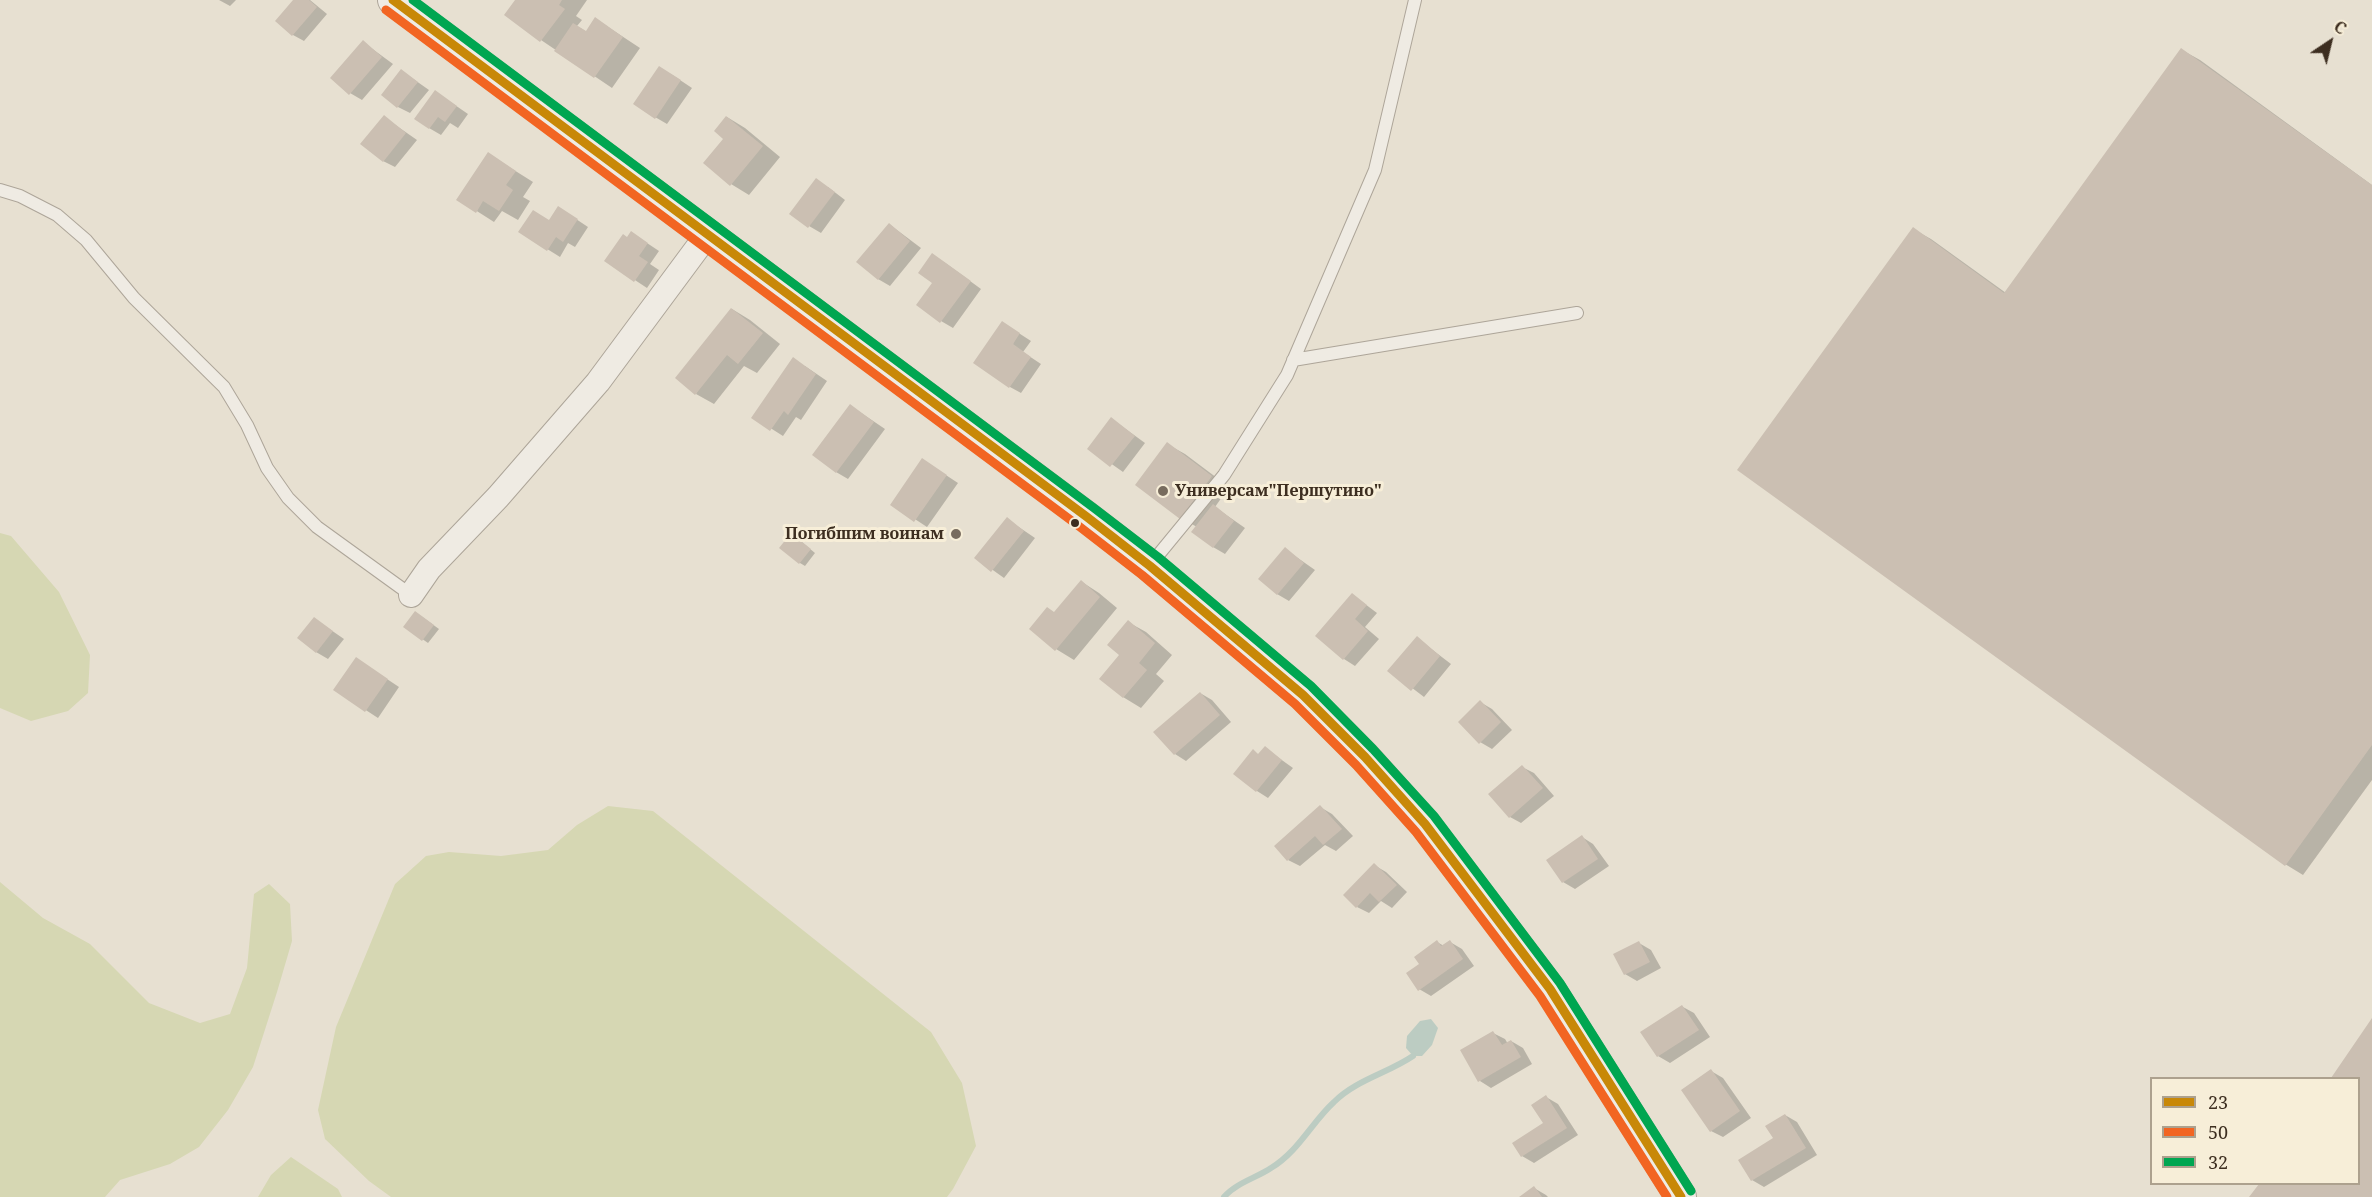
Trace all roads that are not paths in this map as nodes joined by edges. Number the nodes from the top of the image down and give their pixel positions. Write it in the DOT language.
graph roads {
  1 [pos="393,0"];
  2 [pos="1415,0"];
  3 [pos="0,190"];
  4 [pos="706,235"];
  5 [pos="1577,313"];
  6 [pos="1293,360"];
  7 [pos="1150,566"];
  8 [pos="411,596"];
  9 [pos="1681,1197"];
  1 -- 4 [label="street"];
  2 -- 6 [label="lane"];
  3 -- 8 [label="lane"];
  4 -- 7 [label="street"];
  4 -- 8 [label="street"];
  5 -- 6 [label="lane"];
  6 -- 7 [label="lane"];
  7 -- 9 [label="street"];
}
